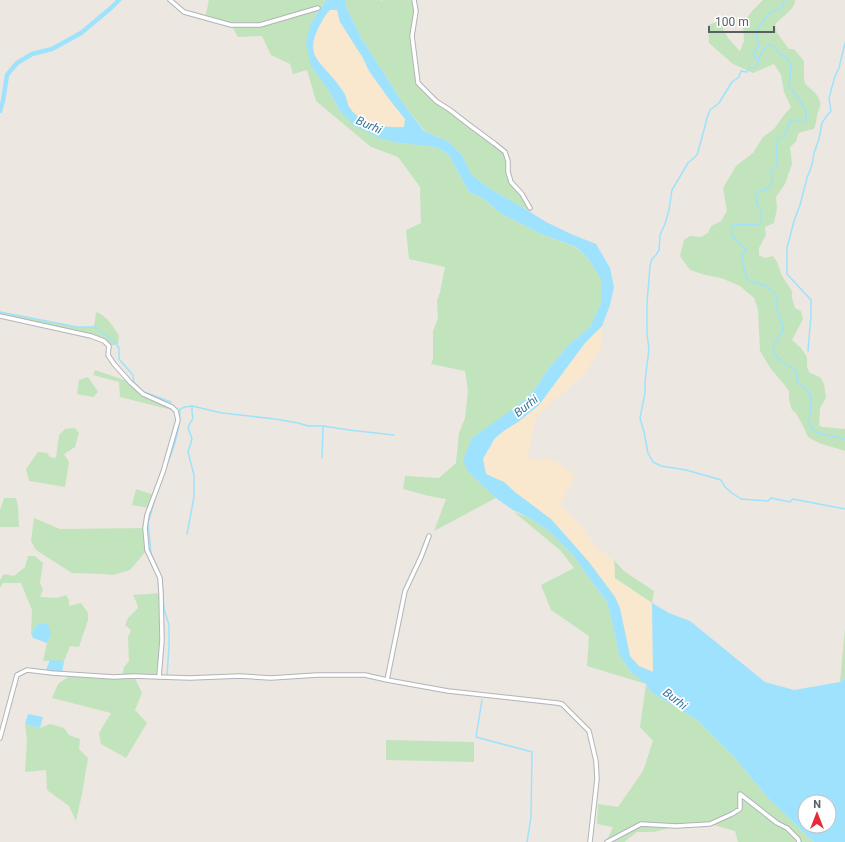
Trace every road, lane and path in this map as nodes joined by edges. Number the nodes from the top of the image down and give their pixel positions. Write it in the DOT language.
graph roads {
  1 [pos="170,0"];
  2 [pos="414,0"];
  3 [pos="318,8"];
  4 [pos="530,208"];
  5 [pos="0,316"];
  6 [pos="429,536"];
  7 [pos="159,677"];
  8 [pos="387,680"];
  9 [pos="0,738"];
  10 [pos="800,841"];
  11 [pos="590,842"];
  12 [pos="607,842"];
  1 -- 3 [label="street"];
  2 -- 4 [label="street"];
  5 -- 7 [label="street"];
  6 -- 8 [label="street"];
  7 -- 8 [label="street"];
  7 -- 9 [label="street"];
  8 -- 11 [label="street"];
  10 -- 12 [label="street"];
}
